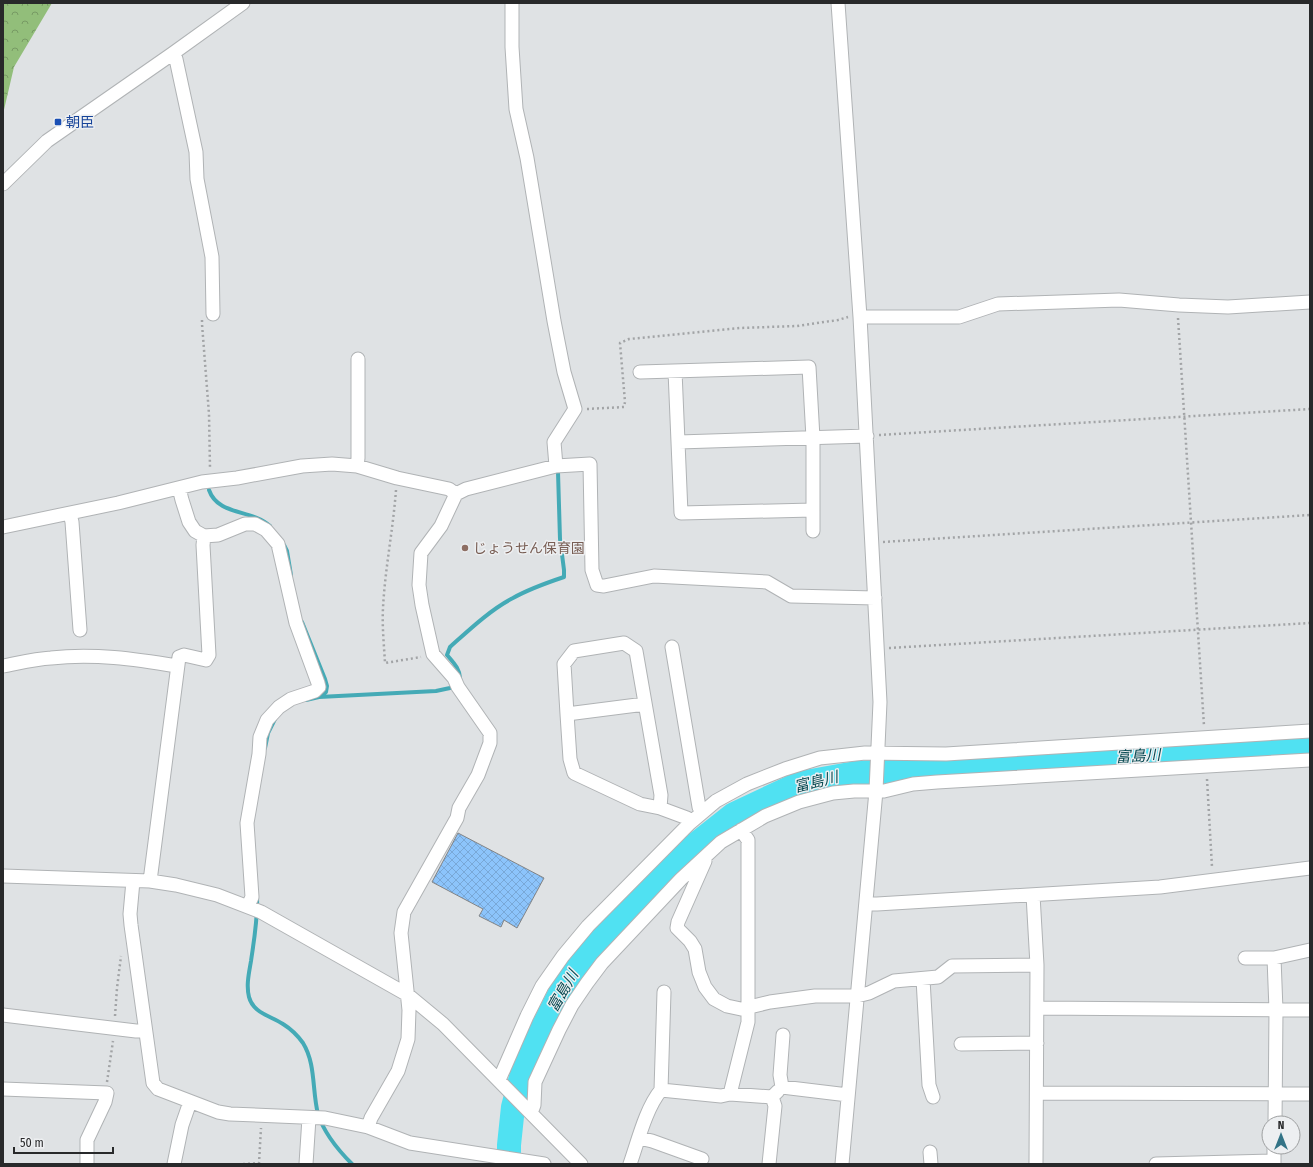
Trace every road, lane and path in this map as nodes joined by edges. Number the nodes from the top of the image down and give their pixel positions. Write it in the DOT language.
graph roads {
  1 [pos="243,3"];
  2 [pos="512,3"];
  3 [pos="838,3"];
  4 [pos="172,54"];
  5 [pos="3,184"];
  6 [pos="1310,302"];
  7 [pos="1180,305"];
  8 [pos="213,314"];
  9 [pos="860,317"];
  10 [pos="358,359"];
  11 [pos="675,371"];
  12 [pos="640,372"];
  13 [pos="1310,408"];
  14 [pos="575,409"];
  15 [pos="1186,417"];
  16 [pos="867,436"];
  17 [pos="813,438"];
  18 [pos="678,442"];
  19 [pos="357,466"];
  20 [pos="556,466"];
  21 [pos="397,478"];
  22 [pos="211,480"];
  23 [pos="179,488"];
  24 [pos="456,494"];
  25 [pos="813,510"];
  26 [pos="70,514"];
  27 [pos="1310,515"];
  28 [pos="1192,523"];
  29 [pos="3,527"];
  30 [pos="813,530"];
  31 [pos="204,536"];
  32 [pos="872,543"];
  33 [pos="875,598"];
  34 [pos="1310,623"];
  35 [pos="80,630"];
  36 [pos="1198,630"];
  37 [pos="672,647"];
  38 [pos="877,648"];
  39 [pos="433,654"];
  40 [pos="3,666"];
  41 [pos="177,666"];
  42 [pos="645,704"];
  43 [pos="568,714"];
  44 [pos="1310,731"];
  45 [pos="1205,737"];
  46 [pos="877,755"];
  47 [pos="1310,760"];
  48 [pos="1206,766"];
  49 [pos="876,788"];
  50 [pos="660,808"];
  51 [pos="702,813"];
  52 [pos="690,823"];
  53 [pos="741,830"];
  54 [pos="705,856"];
  55 [pos="1310,868"];
  56 [pos="3,876"];
  57 [pos="1214,879"];
  58 [pos="133,881"];
  59 [pos="150,881"];
  60 [pos="1033,895"];
  61 [pos="866,903"];
  62 [pos="248,906"];
  63 [pos="122,949"];
  64 [pos="1310,950"];
  65 [pos="1245,958"];
  66 [pos="1274,958"];
  67 [pos="1037,965"];
  68 [pos="923,979"];
  69 [pos="664,992"];
  70 [pos="408,995"];
  71 [pos="857,996"];
  72 [pos="748,1008"];
  73 [pos="1037,1008"];
  74 [pos="1276,1010"];
  75 [pos="1310,1010"];
  76 [pos="3,1015"];
  77 [pos="114,1029"];
  78 [pos="146,1031"];
  79 [pos="783,1035"];
  80 [pos="1037,1043"];
  81 [pos="961,1044"];
  82 [pos="502,1083"];
  83 [pos="782,1087"];
  84 [pos="3,1089"];
  85 [pos="661,1090"];
  86 [pos="106,1092"];
  87 [pos="1037,1092"];
  88 [pos="730,1094"];
  89 [pos="1275,1094"];
  90 [pos="1310,1094"];
  91 [pos="848,1095"];
  92 [pos="933,1096"];
  93 [pos="772,1097"];
  94 [pos="190,1102"];
  95 [pos="529,1111"];
  96 [pos="1275,1115"];
  97 [pos="262,1116"];
  98 [pos="309,1118"];
  99 [pos="368,1127"];
  100 [pos="639,1138"];
  101 [pos="495,1159"];
  102 [pos="702,1159"];
  103 [pos="527,1162"];
  104 [pos="1274,1162"];
  105 [pos="577,1163"];
  106 [pos="87,1164"];
  107 [pos="174,1164"];
  108 [pos="243,1164"];
  109 [pos="306,1164"];
  110 [pos="544,1164"];
  111 [pos="630,1164"];
  112 [pos="769,1164"];
  113 [pos="842,1164"];
  114 [pos="1036,1164"];
  115 [pos="1156,1164"];
  1 -- 4 [label="street"];
  2 -- 14 [label="street"];
  3 -- 9 [label="street"];
  4 -- 5 [label="street"];
  4 -- 8 [label="street"];
  6 -- 7 [label="street"];
  7 -- 9 [label="street"];
  7 -- 15 [label="path"];
  8 -- 22 [label="path"];
  9 -- 14 [label="path"];
  9 -- 16 [label="street"];
  10 -- 19 [label="street"];
  11 -- 12 [label="street"];
  11 -- 17 [label="street"];
  11 -- 18 [label="street"];
  13 -- 15 [label="path"];
  14 -- 20 [label="street"];
  15 -- 16 [label="path"];
  15 -- 28 [label="path"];
  16 -- 17 [label="street"];
  16 -- 32 [label="street"];
  17 -- 18 [label="street"];
  17 -- 25 [label="street"];
  18 -- 25 [label="street"];
  19 -- 21 [label="street"];
  19 -- 22 [label="street"];
  20 -- 24 [label="street"];
  20 -- 33 [label="street"];
  21 -- 24 [label="street"];
  21 -- 39 [label="path"];
  22 -- 23 [label="street"];
  23 -- 26 [label="street"];
  23 -- 31 [label="street"];
  24 -- 39 [label="street"];
  25 -- 30 [label="street"];
  26 -- 29 [label="street"];
  26 -- 35 [label="street"];
  27 -- 28 [label="path"];
  28 -- 32 [label="path"];
  28 -- 36 [label="path"];
  31 -- 41 [label="street"];
  31 -- 62 [label="street"];
  32 -- 33 [label="street"];
  33 -- 38 [label="street"];
  34 -- 36 [label="path"];
  36 -- 38 [label="path"];
  36 -- 45 [label="path"];
  37 -- 51 [label="street"];
  38 -- 46 [label="street"];
  39 -- 70 [label="street"];
  40 -- 41 [label="street"];
  41 -- 59 [label="street"];
  42 -- 43 [label="street"];
  42 -- 43 [label="street"];
  42 -- 50 [label="street"];
  43 -- 50 [label="street"];
  44 -- 45 [label="street"];
  45 -- 46 [label="street"];
  46 -- 49 [label="street"];
  46 -- 51 [label="street"];
  47 -- 48 [label="street"];
  48 -- 49 [label="street"];
  48 -- 57 [label="path"];
  49 -- 53 [label="street"];
  49 -- 61 [label="street"];
  50 -- 52 [label="street"];
  51 -- 52 [label="street"];
  52 -- 82 [label="street"];
  53 -- 54 [label="street"];
  53 -- 72 [label="street"];
  54 -- 72 [label="street"];
  54 -- 95 [label="street"];
  55 -- 57 [label="street"];
  56 -- 58 [label="street"];
  57 -- 60 [label="street"];
  58 -- 59 [label="street"];
  58 -- 78 [label="street"];
  59 -- 62 [label="street"];
  60 -- 61 [label="street"];
  60 -- 67 [label="street"];
  61 -- 71 [label="street"];
  62 -- 70 [label="street"];
  63 -- 77 [label="path"];
  64 -- 66 [label="street"];
  65 -- 66 [label="street"];
  66 -- 74 [label="street"];
  67 -- 68 [label="street"];
  67 -- 73 [label="street"];
  68 -- 71 [label="street"];
  68 -- 92 [label="street"];
  69 -- 85 [label="street"];
  70 -- 82 [label="street"];
  70 -- 99 [label="street"];
  71 -- 72 [label="street"];
  71 -- 91 [label="street"];
  72 -- 88 [label="street"];
  73 -- 74 [label="street"];
  73 -- 80 [label="street"];
  74 -- 75 [label="street"];
  74 -- 89 [label="street"];
  76 -- 77 [label="street"];
  77 -- 78 [label="street"];
  77 -- 86 [label="path"];
  78 -- 94 [label="street"];
  79 -- 83 [label="street"];
  80 -- 81 [label="street"];
  80 -- 87 [label="street"];
  82 -- 95 [label="street"];
  83 -- 91 [label="street"];
  83 -- 93 [label="street"];
  84 -- 86 [label="street"];
  85 -- 88 [label="street"];
  85 -- 100 [label="street"];
  86 -- 106 [label="street"];
  87 -- 89 [label="street"];
  87 -- 114 [label="street"];
  88 -- 93 [label="street"];
  89 -- 90 [label="street"];
  89 -- 96 [label="street"];
  91 -- 113 [label="street"];
  93 -- 112 [label="street"];
  94 -- 97 [label="street"];
  94 -- 107 [label="street"];
  95 -- 105 [label="street"];
  97 -- 98 [label="street"];
  97 -- 108 [label="path"];
  98 -- 99 [label="street"];
  98 -- 109 [label="street"];
  99 -- 101 [label="street"];
  100 -- 102 [label="street"];
  100 -- 111 [label="street"];
  101 -- 103 [label="street"];
  103 -- 110 [label="street"];
  104 -- 115 [label="street"];
}
